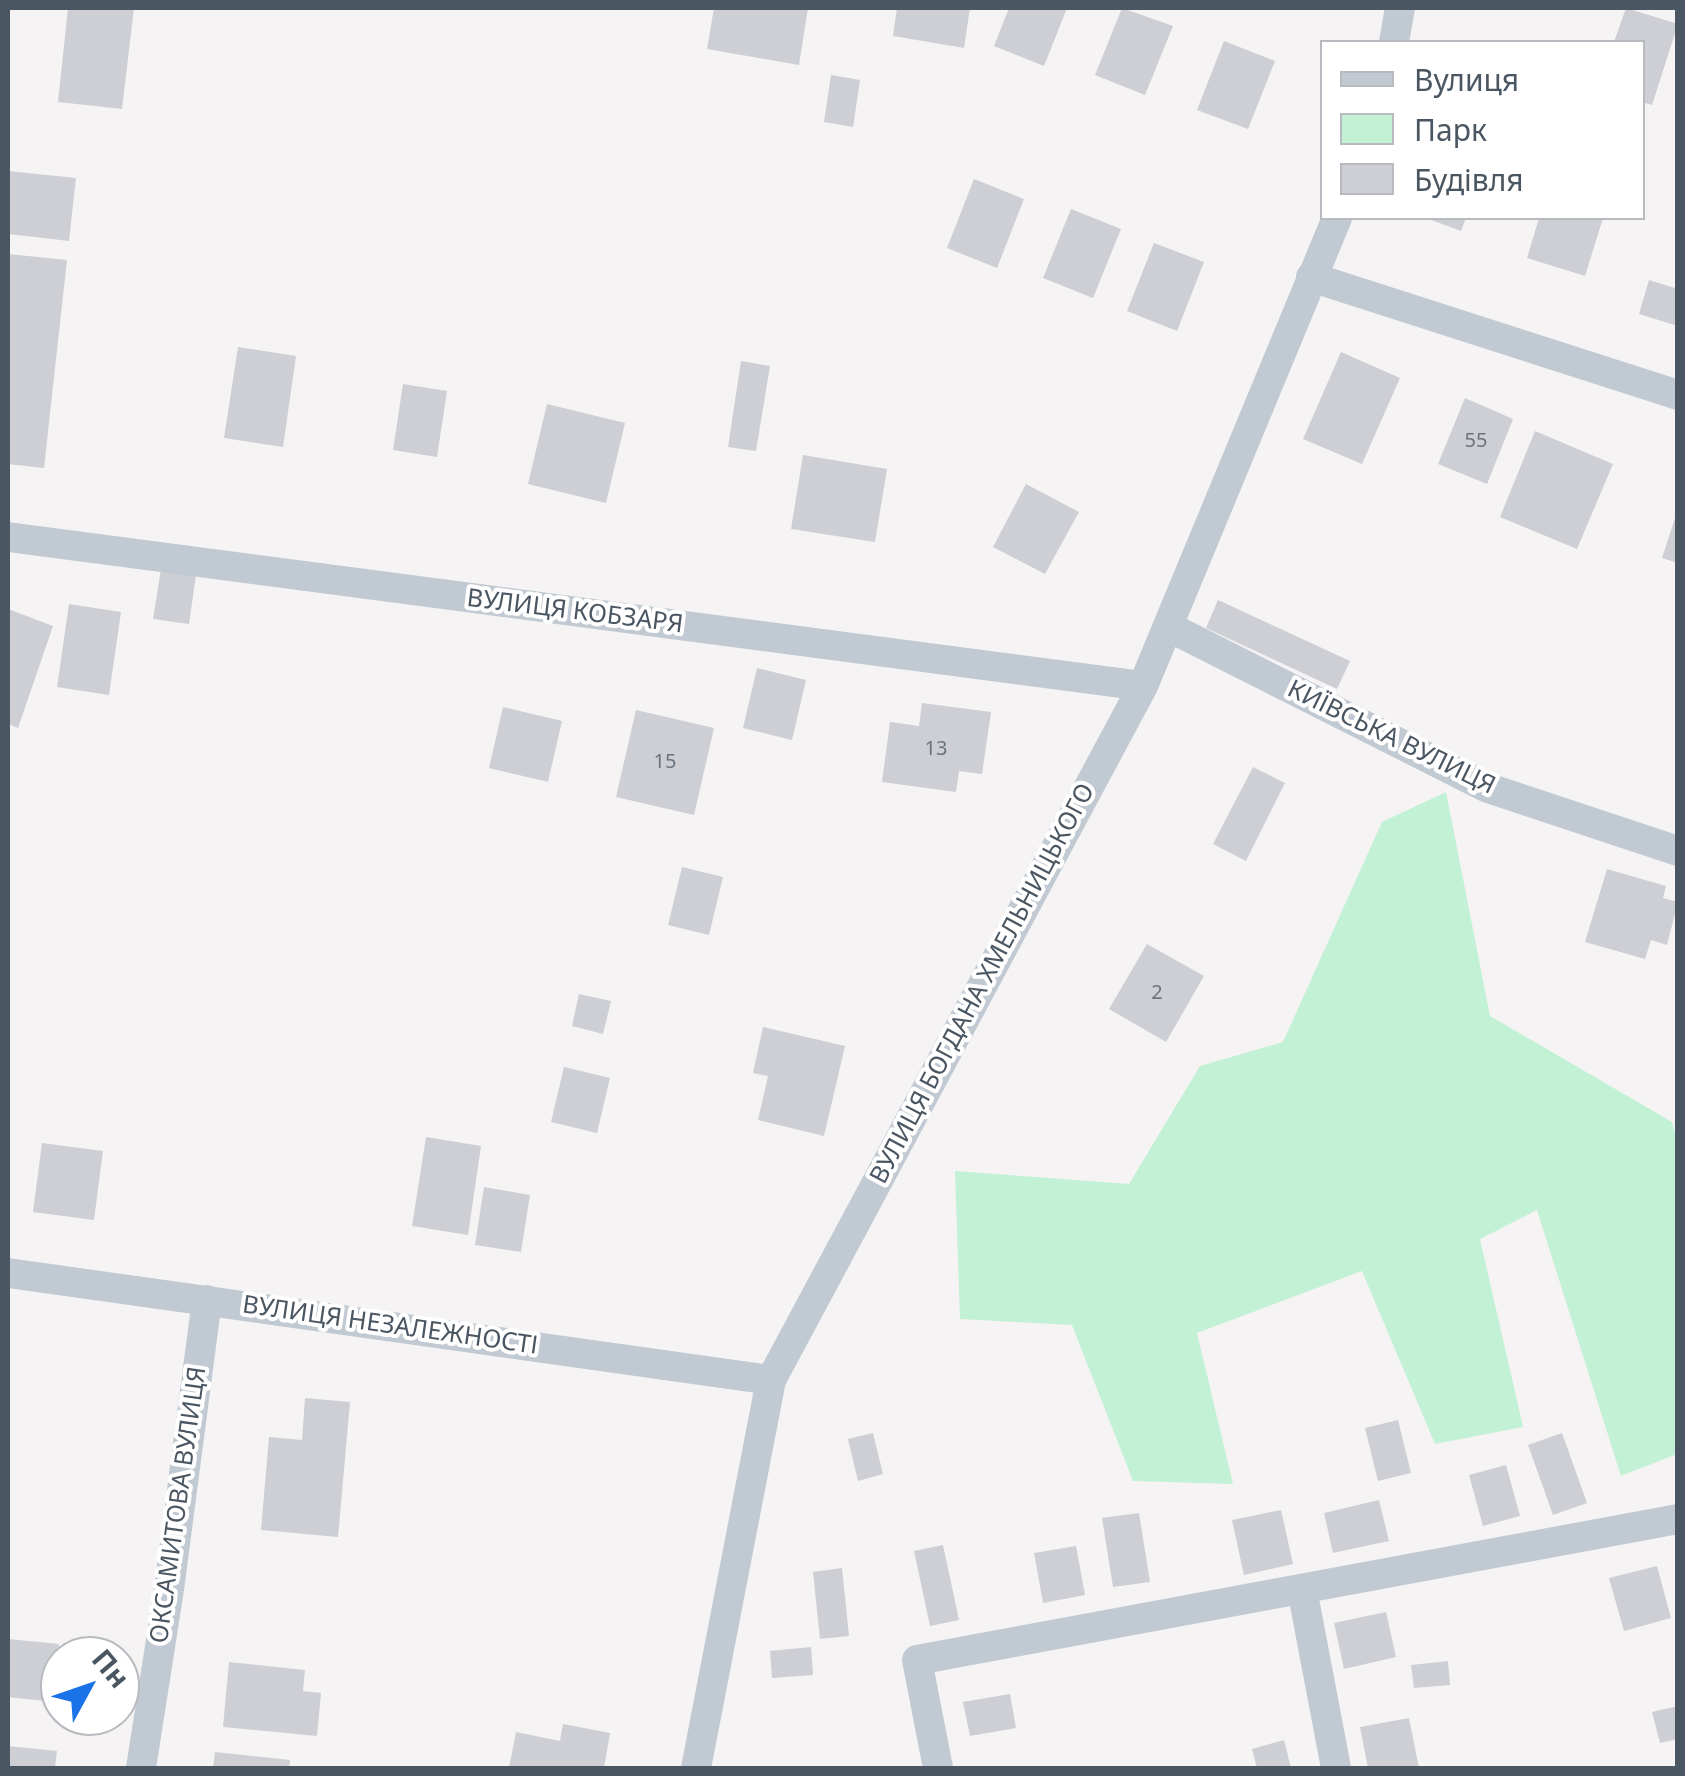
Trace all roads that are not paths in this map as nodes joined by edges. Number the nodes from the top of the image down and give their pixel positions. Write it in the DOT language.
graph roads {
  1 [pos="1400,8"];
  2 [pos="1394,40"];
  3 [pos="1336,220"];
  4 [pos="1311,276"];
  5 [pos="1678,395"];
  6 [pos="8,537"];
  7 [pos="1169,627"];
  8 [pos="1142,686"];
  9 [pos="1678,851"];
  10 [pos="8,1273"];
  11 [pos="207,1300"];
  12 [pos="772,1380"];
  13 [pos="1678,1519"];
  14 [pos="1302,1588"];
  15 [pos="141,1768"];
  16 [pos="696,1768"];
  17 [pos="938,1768"];
  18 [pos="1336,1768"];
  1 -- 2 [label="street"];
  3 -- 4 [label="street, ВУЛИЦЯ БОГДАНА ХМЕЛЬНИЦЬКОГО"];
  4 -- 5 [label="street"];
  4 -- 7 [label="street, ВУЛИЦЯ БОГДАНА ХМЕЛЬНИЦЬКОГО"];
  6 -- 8 [label="street, ВУЛИЦЯ КОБЗАРЯ"];
  7 -- 8 [label="street, ВУЛИЦЯ БОГДАНА ХМЕЛЬНИЦЬКОГО"];
  7 -- 9 [label="street, КИЇВСЬКА ВУЛИЦЯ"];
  8 -- 12 [label="street, ВУЛИЦЯ БОГДАНА ХМЕЛЬНИЦЬКОГО"];
  10 -- 11 [label="street, ВУЛИЦЯ НЕЗАЛЕЖНОСТІ"];
  11 -- 12 [label="street, ВУЛИЦЯ НЕЗАЛЕЖНОСТІ"];
  11 -- 15 [label="street, ОКСАМИТОВА ВУЛИЦЯ"];
  12 -- 16 [label="street, ВУЛИЦЯ БОГДАНА ХМЕЛЬНИЦЬКОГО"];
  13 -- 14 [label="street"];
  14 -- 17 [label="street"];
  14 -- 18 [label="street"];
}
